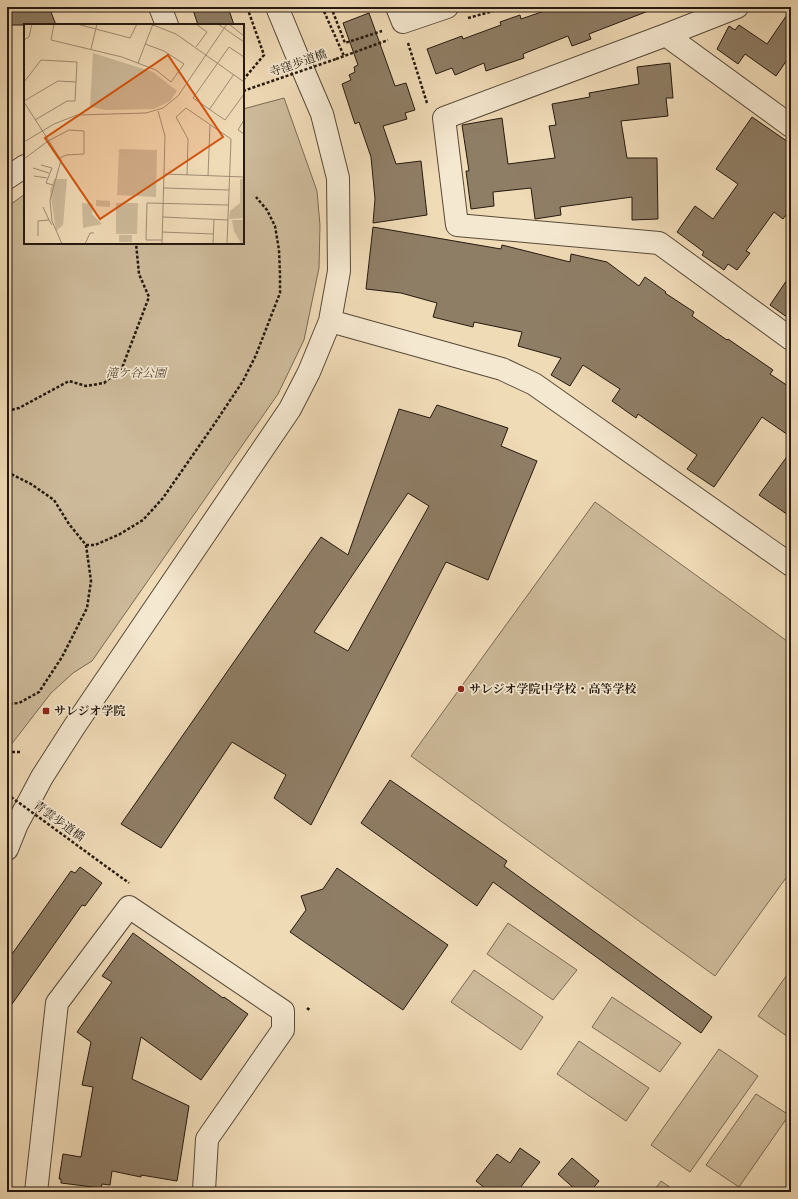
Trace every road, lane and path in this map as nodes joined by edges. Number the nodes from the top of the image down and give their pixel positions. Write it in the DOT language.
graph roads {
  1 [pos="160,7"];
  2 [pos="247,7"];
  3 [pos="277,7"];
  4 [pos="322,7"];
  5 [pos="331,7"];
  6 [pos="447,7"];
  7 [pos="737,7"];
  8 [pos="708,12"];
  9 [pos="402,23"];
  10 [pos="167,24"];
  11 [pos="666,35"];
  12 [pos="344,56"];
  13 [pos="336,59"];
  14 [pos="244,79"];
  15 [pos="244,91"];
  16 [pos="444,118"];
  17 [pos="791,126"];
  18 [pos="24,167"];
  19 [pos="7,178"];
  20 [pos="256,197"];
  21 [pos="136,244"];
  22 [pos="330,321"];
  23 [pos="791,339"];
  24 [pos="7,411"];
  25 [pos="7,472"];
  26 [pos="86,545"];
  27 [pos="789,560"];
  28 [pos="7,704"];
  29 [pos="7,752"];
  30 [pos="21,752"];
  31 [pos="7,794"];
  32 [pos="7,849"];
  33 [pos="129,907"];
  34 [pos="204,1191"];
  35 [pos="36,1192"];
  1 -- 10 [label="street"];
  2 -- 14 [label="path"];
  3 -- 22 [label="street"];
  4 -- 12 [label="path"];
  5 -- 9 [label="path"];
  6 -- 9 [label="street"];
  7 -- 8 [label="street"];
  8 -- 11 [label="street"];
  9 -- 16 [label="path"];
  11 -- 16 [label="street"];
  11 -- 17 [label="street"];
  13 -- 15 [label="path, 寺窪歩道橋, bridge"];
  16 -- 23 [label="street"];
  18 -- 19 [label="street"];
  20 -- 26 [label="path"];
  21 -- 24 [label="path"];
  22 -- 27 [label="street"];
  22 -- 32 [label="street"];
  25 -- 26 [label="path"];
  26 -- 28 [label="path"];
  29 -- 30 [label="path"];
  31 -- 33 [label="path, 青雲歩道橋, bridge"];
  33 -- 34 [label="street"];
  33 -- 35 [label="street"];
}
